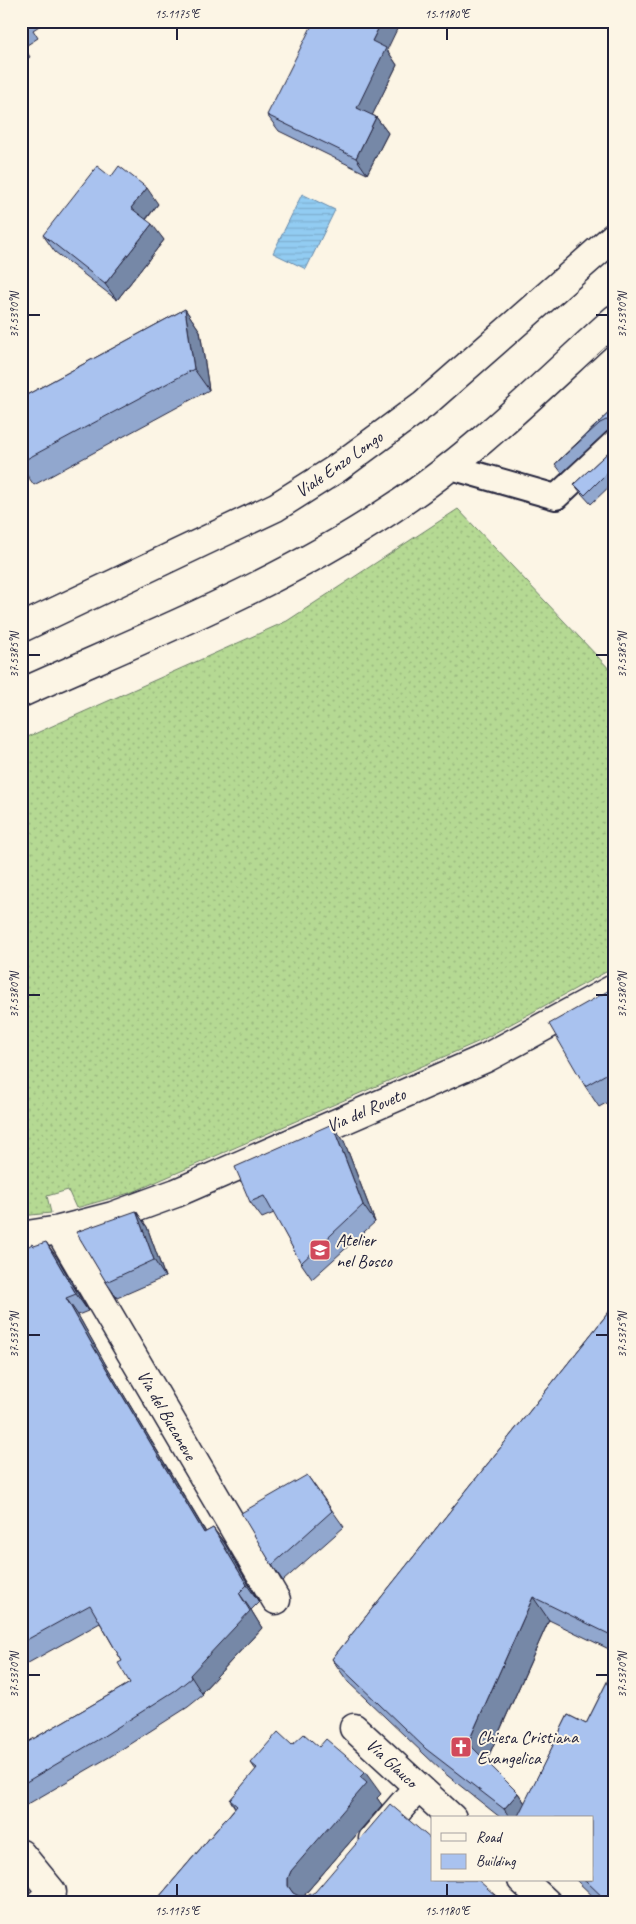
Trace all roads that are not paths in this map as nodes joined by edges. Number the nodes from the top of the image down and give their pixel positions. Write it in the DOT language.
graph roads {
  1 [pos="615,236"];
  2 [pos="615,319"];
  3 [pos="615,442"];
  4 [pos="450,467"];
  5 [pos="21,628"];
  6 [pos="21,693"];
  7 [pos="615,988"];
  8 [pos="59,1230"];
  9 [pos="21,1236"];
  10 [pos="276,1600"];
  11 [pos="354,1728"];
  12 [pos="418,1787"];
  13 [pos="450,1816"];
  14 [pos="21,1854"];
  15 [pos="356,1859"];
  16 [pos="524,1882"];
  17 [pos="40,1903"];
  18 [pos="547,1903"];
  1 -- 5 [label="street, Viale Enzo Longo"];
  2 -- 4 [label="street"];
  3 -- 4 [label="lane"];
  4 -- 6 [label="street"];
  7 -- 8 [label="street, Via del Roveto"];
  8 -- 9 [label="street, Via del Roveto"];
  8 -- 10 [label="street, Via del Bucaneve"];
  11 -- 12 [label="street, Via Glauco"];
  12 -- 13 [label="street, Via Glauco"];
  12 -- 15 [label="street"];
  14 -- 17 [label="street"];
  16 -- 18 [label="street"];
}
